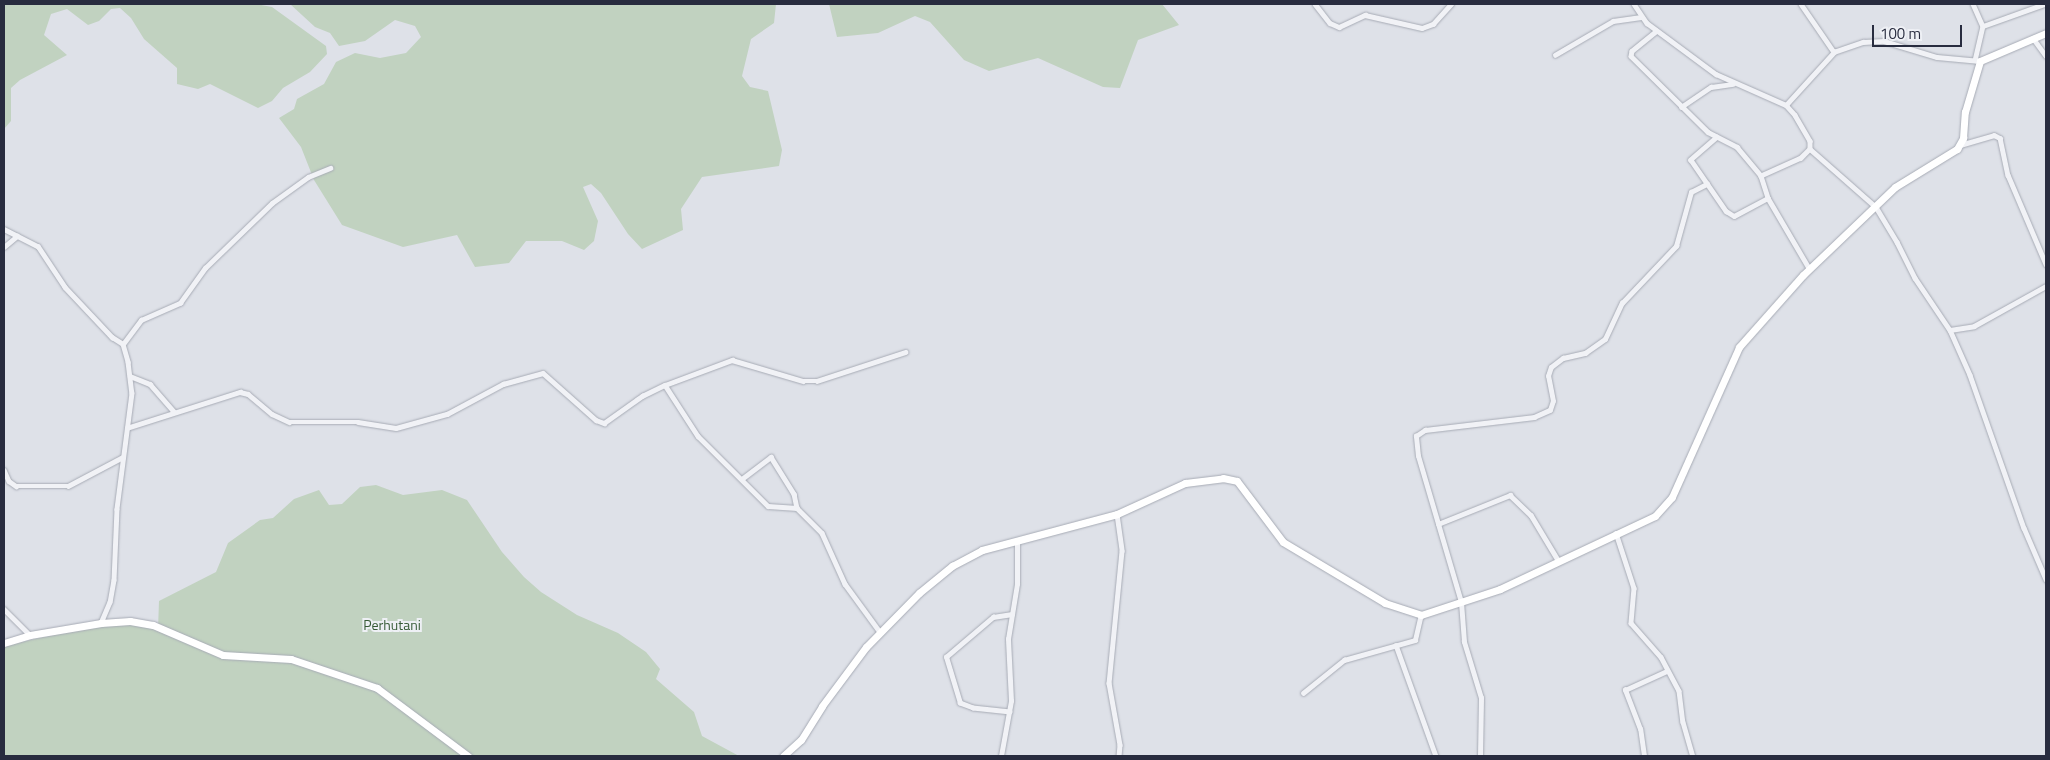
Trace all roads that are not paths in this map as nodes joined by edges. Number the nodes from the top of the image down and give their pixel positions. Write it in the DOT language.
graph roads {
  1 [pos="1315,4"];
  2 [pos="1451,4"];
  3 [pos="1634,4"];
  4 [pos="1801,4"];
  5 [pos="1973,4"];
  6 [pos="2044,4"];
  7 [pos="1641,17"];
  8 [pos="1983,26"];
  9 [pos="1657,31"];
  10 [pos="2046,33"];
  11 [pos="2033,38"];
  12 [pos="1834,52"];
  13 [pos="1554,55"];
  14 [pos="2046,56"];
  15 [pos="1978,61"];
  16 [pos="1734,84"];
  17 [pos="1786,104"];
  18 [pos="1680,107"];
  19 [pos="1717,137"];
  20 [pos="1960,145"];
  21 [pos="1810,149"];
  22 [pos="330,168"];
  23 [pos="1761,176"];
  24 [pos="1707,184"];
  25 [pos="1768,198"];
  26 [pos="1876,208"];
  27 [pos="4,229"];
  28 [pos="17,236"];
  29 [pos="4,247"];
  30 [pos="2046,264"];
  31 [pos="1809,268"];
  32 [pos="2046,286"];
  33 [pos="1950,330"];
  34 [pos="123,344"];
  35 [pos="905,352"];
  36 [pos="130,376"];
  37 [pos="665,385"];
  38 [pos="174,412"];
  39 [pos="127,428"];
  40 [pos="123,457"];
  41 [pos="4,470"];
  42 [pos="743,478"];
  43 [pos="796,508"];
  44 [pos="1117,514"];
  45 [pos="1438,524"];
  46 [pos="1616,533"];
  47 [pos="1017,542"];
  48 [pos="1558,560"];
  49 [pos="2046,579"];
  50 [pos="1461,602"];
  51 [pos="4,608"];
  52 [pos="1012,614"];
  53 [pos="1422,615"];
  54 [pos="101,623"];
  55 [pos="880,632"];
  56 [pos="30,635"];
  57 [pos="4,643"];
  58 [pos="1396,645"];
  59 [pos="1667,671"];
  60 [pos="1303,692"];
  61 [pos="1010,712"];
  62 [pos="468,756"];
  63 [pos="783,756"];
  64 [pos="1001,756"];
  65 [pos="1119,756"];
  66 [pos="1436,756"];
  67 [pos="1480,756"];
  68 [pos="1644,756"];
  69 [pos="1693,756"];
  1 -- 2 [label="street"];
  3 -- 7 [label="street"];
  4 -- 12 [label="street"];
  5 -- 8 [label="street"];
  6 -- 8 [label="street"];
  7 -- 9 [label="street"];
  7 -- 13 [label="street"];
  8 -- 15 [label="street"];
  9 -- 16 [label="street"];
  9 -- 18 [label="street"];
  10 -- 11 [label="street"];
  11 -- 14 [label="street"];
  11 -- 15 [label="street"];
  12 -- 15 [label="street"];
  12 -- 17 [label="street"];
  15 -- 20 [label="street"];
  16 -- 17 [label="street"];
  16 -- 18 [label="street"];
  17 -- 21 [label="street"];
  18 -- 19 [label="street"];
  19 -- 23 [label="street"];
  19 -- 24 [label="street"];
  20 -- 26 [label="street"];
  20 -- 30 [label="street"];
  21 -- 23 [label="street"];
  21 -- 26 [label="street"];
  22 -- 34 [label="street"];
  23 -- 25 [label="street"];
  24 -- 25 [label="street"];
  24 -- 45 [label="street"];
  25 -- 31 [label="street"];
  26 -- 31 [label="street"];
  26 -- 33 [label="street"];
  27 -- 28 [label="street"];
  28 -- 29 [label="street"];
  28 -- 34 [label="street"];
  31 -- 46 [label="street"];
  32 -- 33 [label="street"];
  33 -- 49 [label="street"];
  34 -- 36 [label="street"];
  35 -- 37 [label="street"];
  36 -- 38 [label="street"];
  36 -- 39 [label="street"];
  37 -- 38 [label="street"];
  37 -- 42 [label="street"];
  38 -- 39 [label="street"];
  39 -- 40 [label="street"];
  40 -- 41 [label="street"];
  40 -- 54 [label="street"];
  42 -- 43 [label="street"];
  42 -- 43 [label="street"];
  43 -- 55 [label="street"];
  44 -- 47 [label="street"];
  44 -- 53 [label="street"];
  44 -- 65 [label="street"];
  45 -- 48 [label="street"];
  45 -- 50 [label="street"];
  46 -- 48 [label="street"];
  46 -- 59 [label="street"];
  47 -- 52 [label="street"];
  47 -- 55 [label="street"];
  48 -- 50 [label="street"];
  50 -- 53 [label="street"];
  50 -- 67 [label="street"];
  51 -- 56 [label="street"];
  52 -- 61 [label="street"];
  52 -- 61 [label="street"];
  53 -- 58 [label="street"];
  54 -- 56 [label="street"];
  54 -- 62 [label="street"];
  55 -- 63 [label="street"];
  56 -- 57 [label="street"];
  58 -- 60 [label="street"];
  58 -- 66 [label="street"];
  59 -- 68 [label="street"];
  59 -- 69 [label="street"];
  61 -- 64 [label="street"];
}
